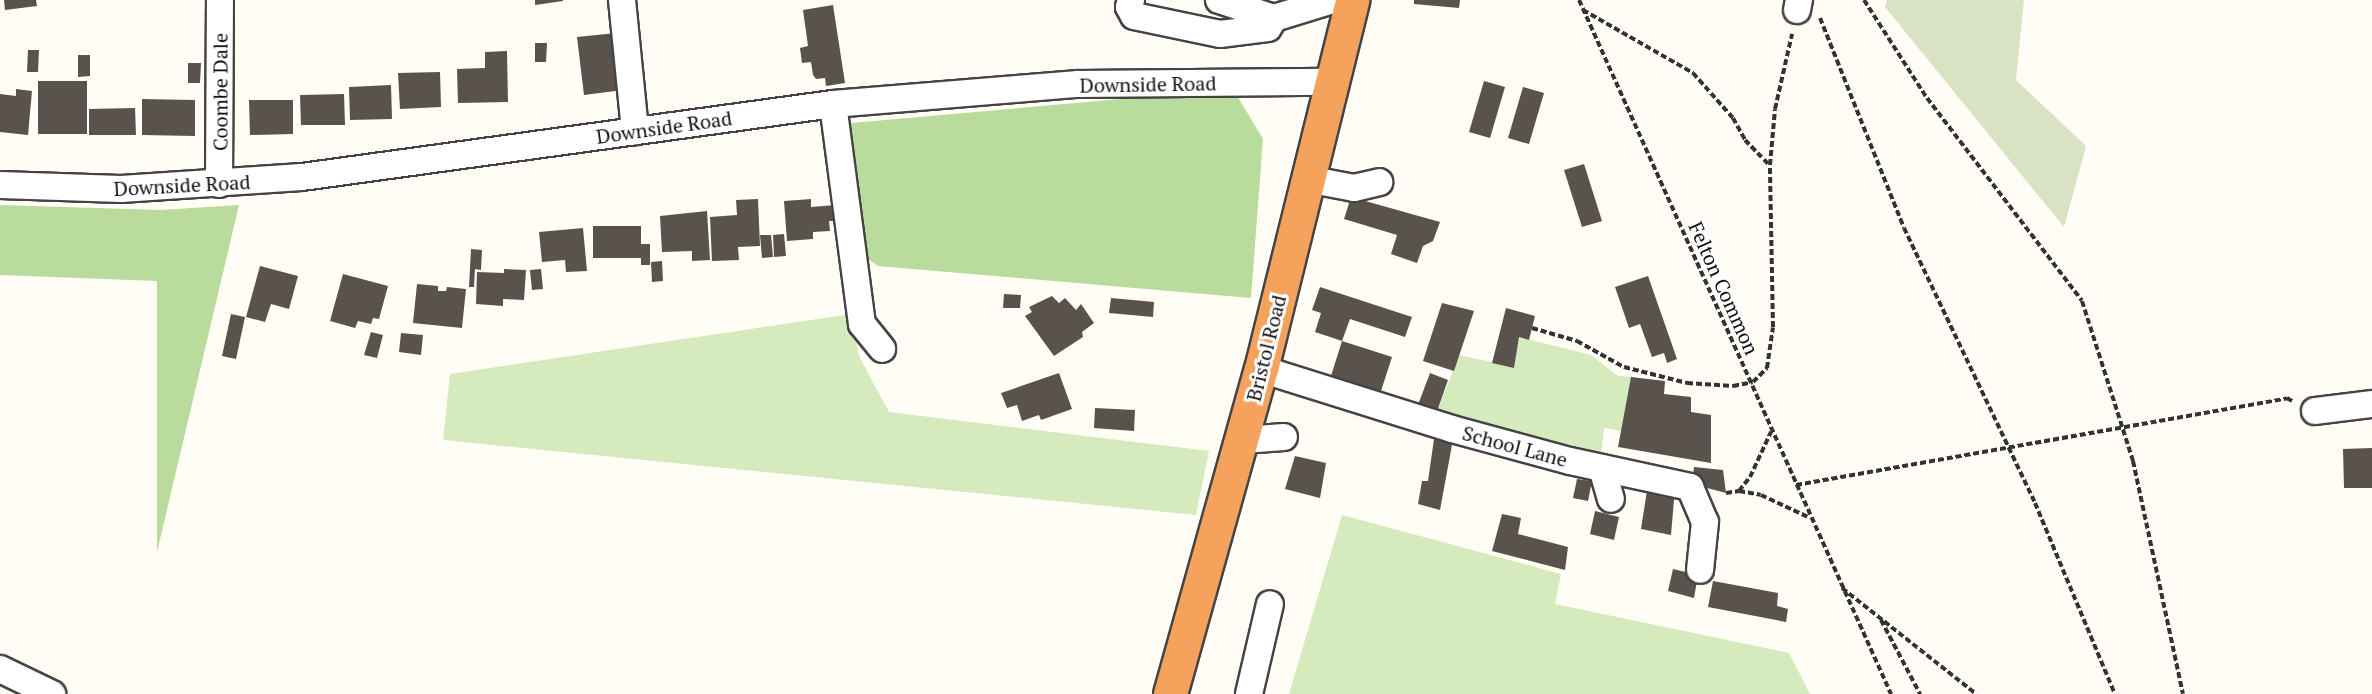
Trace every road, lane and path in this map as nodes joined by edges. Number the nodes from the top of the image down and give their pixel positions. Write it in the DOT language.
graph roads {
  1 [pos="220,0"];
  2 [pos="622,0"];
  3 [pos="1131,0"];
  4 [pos="1219,0"];
  5 [pos="1333,0"];
  6 [pos="1352,0"];
  7 [pos="1579,0"];
  8 [pos="1864,0"];
  9 [pos="1805,7"];
  10 [pos="1583,9"];
  11 [pos="1274,18"];
  12 [pos="1330,82"];
  13 [pos="832,104"];
  14 [pos="635,131"];
  15 [pos="1770,165"];
  16 [pos="1307,178"];
  17 [pos="1379,182"];
  18 [pos="219,184"];
  19 [pos="0,185"];
  20 [pos="1532,328"];
  21 [pos="882,349"];
  22 [pos="1261,369"];
  23 [pos="1750,383"];
  24 [pos="2372,404"];
  25 [pos="2315,411"];
  26 [pos="2123,427"];
  27 [pos="1772,432"];
  28 [pos="1284,437"];
  29 [pos="1242,440"];
  30 [pos="2007,448"];
  31 [pos="1602,468"];
  32 [pos="1796,485"];
  33 [pos="1739,491"];
  34 [pos="1726,493"];
  35 [pos="1611,500"];
  36 [pos="1810,518"];
  37 [pos="1700,570"];
  38 [pos="1842,588"];
  39 [pos="1270,604"];
  40 [pos="1880,618"];
  41 [pos="0,669"];
  42 [pos="52,694"];
  43 [pos="1170,694"];
  44 [pos="1249,694"];
  45 [pos="1891,694"];
  46 [pos="1920,694"];
  47 [pos="1976,694"];
  48 [pos="2115,694"];
  49 [pos="2183,694"];
  1 -- 18 [label="street, Coombe Dale"];
  2 -- 14 [label="street"];
  3 -- 11 [label="street"];
  4 -- 11 [label="street"];
  5 -- 11 [label="street"];
  6 -- 12 [label="highway, Bristol Road"];
  7 -- 10 [label="path, Felton Common"];
  8 -- 26 [label="path"];
  9 -- 15 [label="path"];
  9 -- 30 [label="path"];
  10 -- 15 [label="path"];
  10 -- 23 [label="path, Felton Common"];
  12 -- 13 [label="street, Downside Road"];
  12 -- 16 [label="highway, Bristol Road"];
  13 -- 14 [label="street, Downside Road"];
  13 -- 21 [label="street"];
  14 -- 18 [label="street, Downside Road"];
  15 -- 23 [label="path"];
  16 -- 17 [label="street"];
  16 -- 22 [label="highway, Bristol Road"];
  18 -- 19 [label="street, Downside Road"];
  20 -- 23 [label="path"];
  22 -- 29 [label="highway, Bristol Road"];
  22 -- 31 [label="street, School Lane"];
  23 -- 27 [label="path, Felton Common"];
  24 -- 25 [label="street"];
  25 -- 26 [label="path"];
  26 -- 30 [label="path"];
  26 -- 49 [label="path"];
  27 -- 32 [label="path, Felton Common"];
  27 -- 33 [label="path"];
  28 -- 29 [label="street"];
  29 -- 43 [label="highway, Bristol Road"];
  30 -- 32 [label="path"];
  30 -- 48 [label="path"];
  31 -- 35 [label="street"];
  31 -- 37 [label="street, School Lane"];
  32 -- 36 [label="path, Felton Common"];
  33 -- 34 [label="path"];
  33 -- 36 [label="path"];
  36 -- 38 [label="path, Felton Common"];
  38 -- 40 [label="path"];
  38 -- 45 [label="path, Felton Common"];
  39 -- 44 [label="street"];
  40 -- 46 [label="path"];
  40 -- 47 [label="path"];
  41 -- 42 [label="street"];
}
